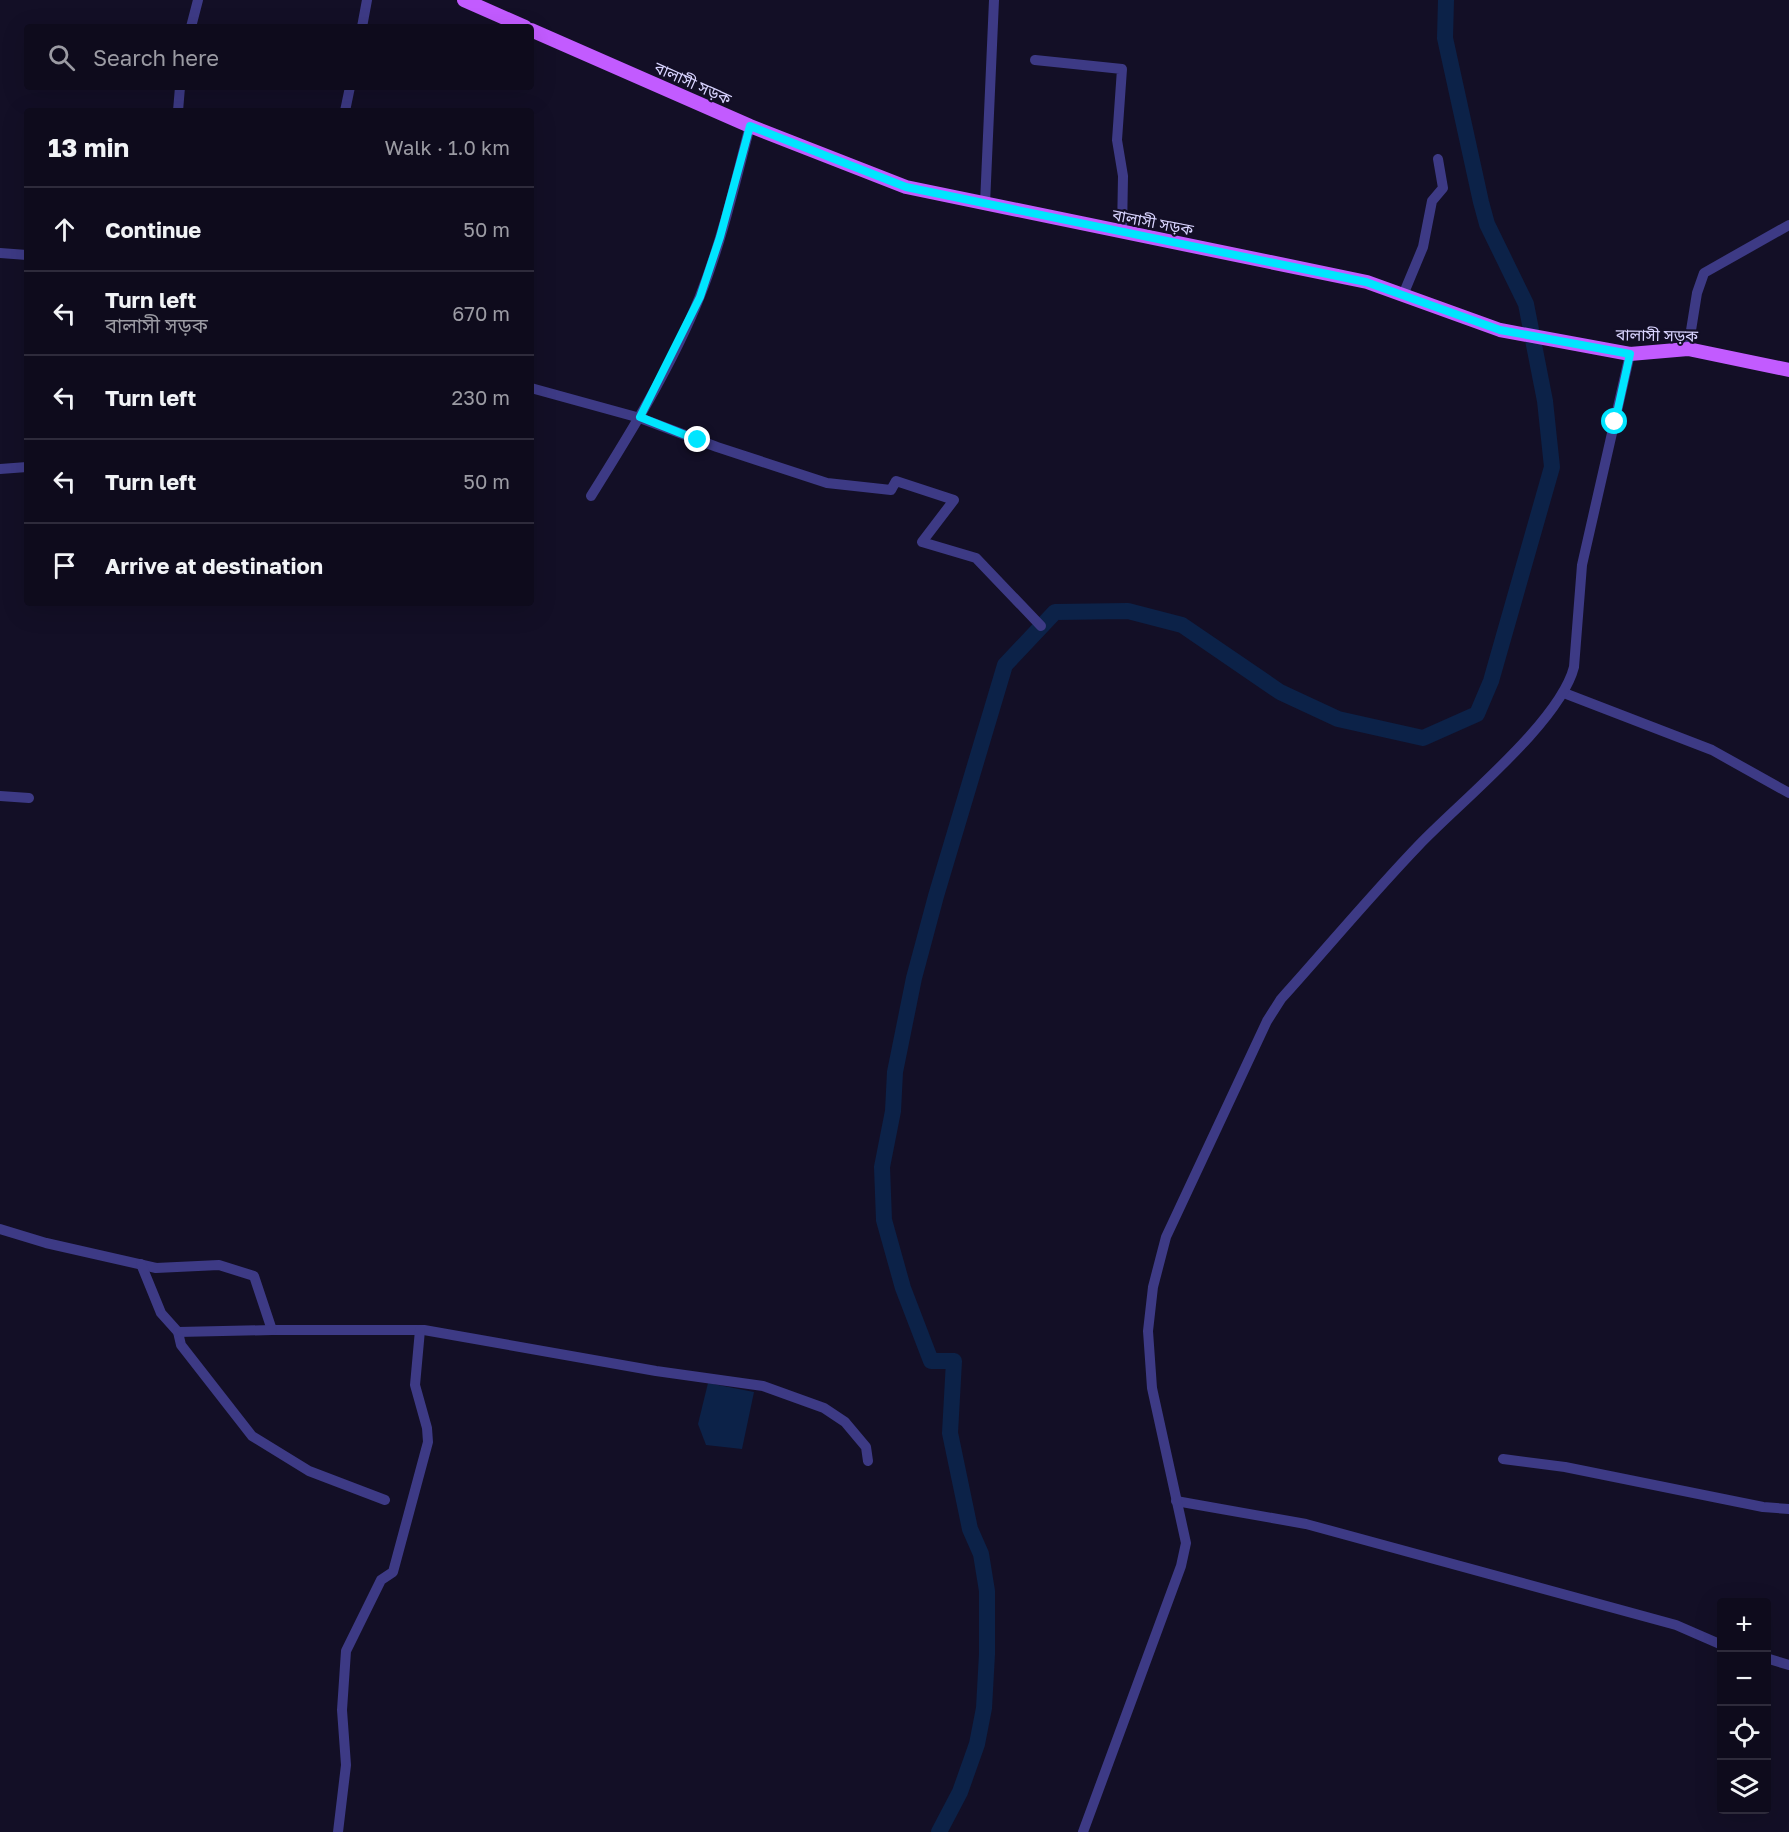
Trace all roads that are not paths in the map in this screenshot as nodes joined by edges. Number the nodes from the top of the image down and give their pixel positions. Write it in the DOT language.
graph roads {
  1 [pos="198,0"];
  2 [pos="367,0"];
  3 [pos="464,0"];
  4 [pos="994,0"];
  5 [pos="191,24"];
  6 [pos="363,24"];
  7 [pos="518,24"];
  8 [pos="534,31"];
  9 [pos="1035,60"];
  10 [pos="180,90"];
  11 [pos="349,90"];
  12 [pos="178,108"];
  13 [pos="346,108"];
  14 [pos="750,126"];
  15 [pos="1438,159"];
  16 [pos="985,204"];
  17 [pos="1789,225"];
  18 [pos="1122,232"];
  19 [pos="0,253"];
  20 [pos="24,255"];
  21 [pos="1403,295"];
  22 [pos="1688,349"];
  23 [pos="1630,354"];
  24 [pos="1789,370"];
  25 [pos="534,389"];
  26 [pos="640,417"];
  27 [pos="24,467"];
  28 [pos="0,469"];
  29 [pos="591,496"];
  30 [pos="1041,626"];
  31 [pos="1564,693"];
  32 [pos="1789,793"];
  33 [pos="0,796"];
  34 [pos="28,798"];
  35 [pos="0,1229"];
  36 [pos="141,1264"];
  37 [pos="272,1330"];
  38 [pos="420,1330"];
  39 [pos="178,1332"];
  40 [pos="1503,1459"];
  41 [pos="868,1461"];
  42 [pos="385,1500"];
  43 [pos="1176,1501"];
  44 [pos="1789,1509"];
  45 [pos="1717,1643"];
  46 [pos="1771,1659"];
  47 [pos="1789,1665"];
  48 [pos="338,1832"];
  49 [pos="1083,1832"];
  1 -- 5 [label="street"];
  2 -- 6 [label="street"];
  3 -- 7 [label="main road"];
  4 -- 16 [label="street"];
  8 -- 14 [label="main road, বালাসী সড়ক"];
  9 -- 18 [label="street"];
  10 -- 12 [label="street"];
  11 -- 13 [label="street"];
  14 -- 16 [label="main road, বালাসী সড়ক"];
  14 -- 26 [label="street"];
  15 -- 21 [label="street"];
  16 -- 18 [label="main road, বালাসী সড়ক"];
  17 -- 22 [label="street"];
  18 -- 21 [label="main road, বালাসী সড়ক"];
  19 -- 20 [label="street"];
  21 -- 23 [label="main road, বালাসী সড়ক"];
  22 -- 23 [label="main road, বালাসী সড়ক"];
  22 -- 24 [label="main road, বালাসী সড়ক"];
  23 -- 31 [label="street"];
  25 -- 26 [label="street"];
  26 -- 29 [label="street"];
  26 -- 30 [label="street"];
  27 -- 28 [label="street"];
  31 -- 32 [label="street"];
  31 -- 43 [label="street"];
  33 -- 34 [label="street"];
  35 -- 36 [label="street"];
  36 -- 37 [label="street"];
  36 -- 39 [label="street"];
  37 -- 38 [label="street"];
  37 -- 39 [label="street"];
  38 -- 41 [label="street"];
  38 -- 48 [label="street"];
  39 -- 42 [label="street"];
  40 -- 44 [label="street"];
  43 -- 45 [label="street"];
  43 -- 49 [label="street"];
  46 -- 47 [label="street"];
}
